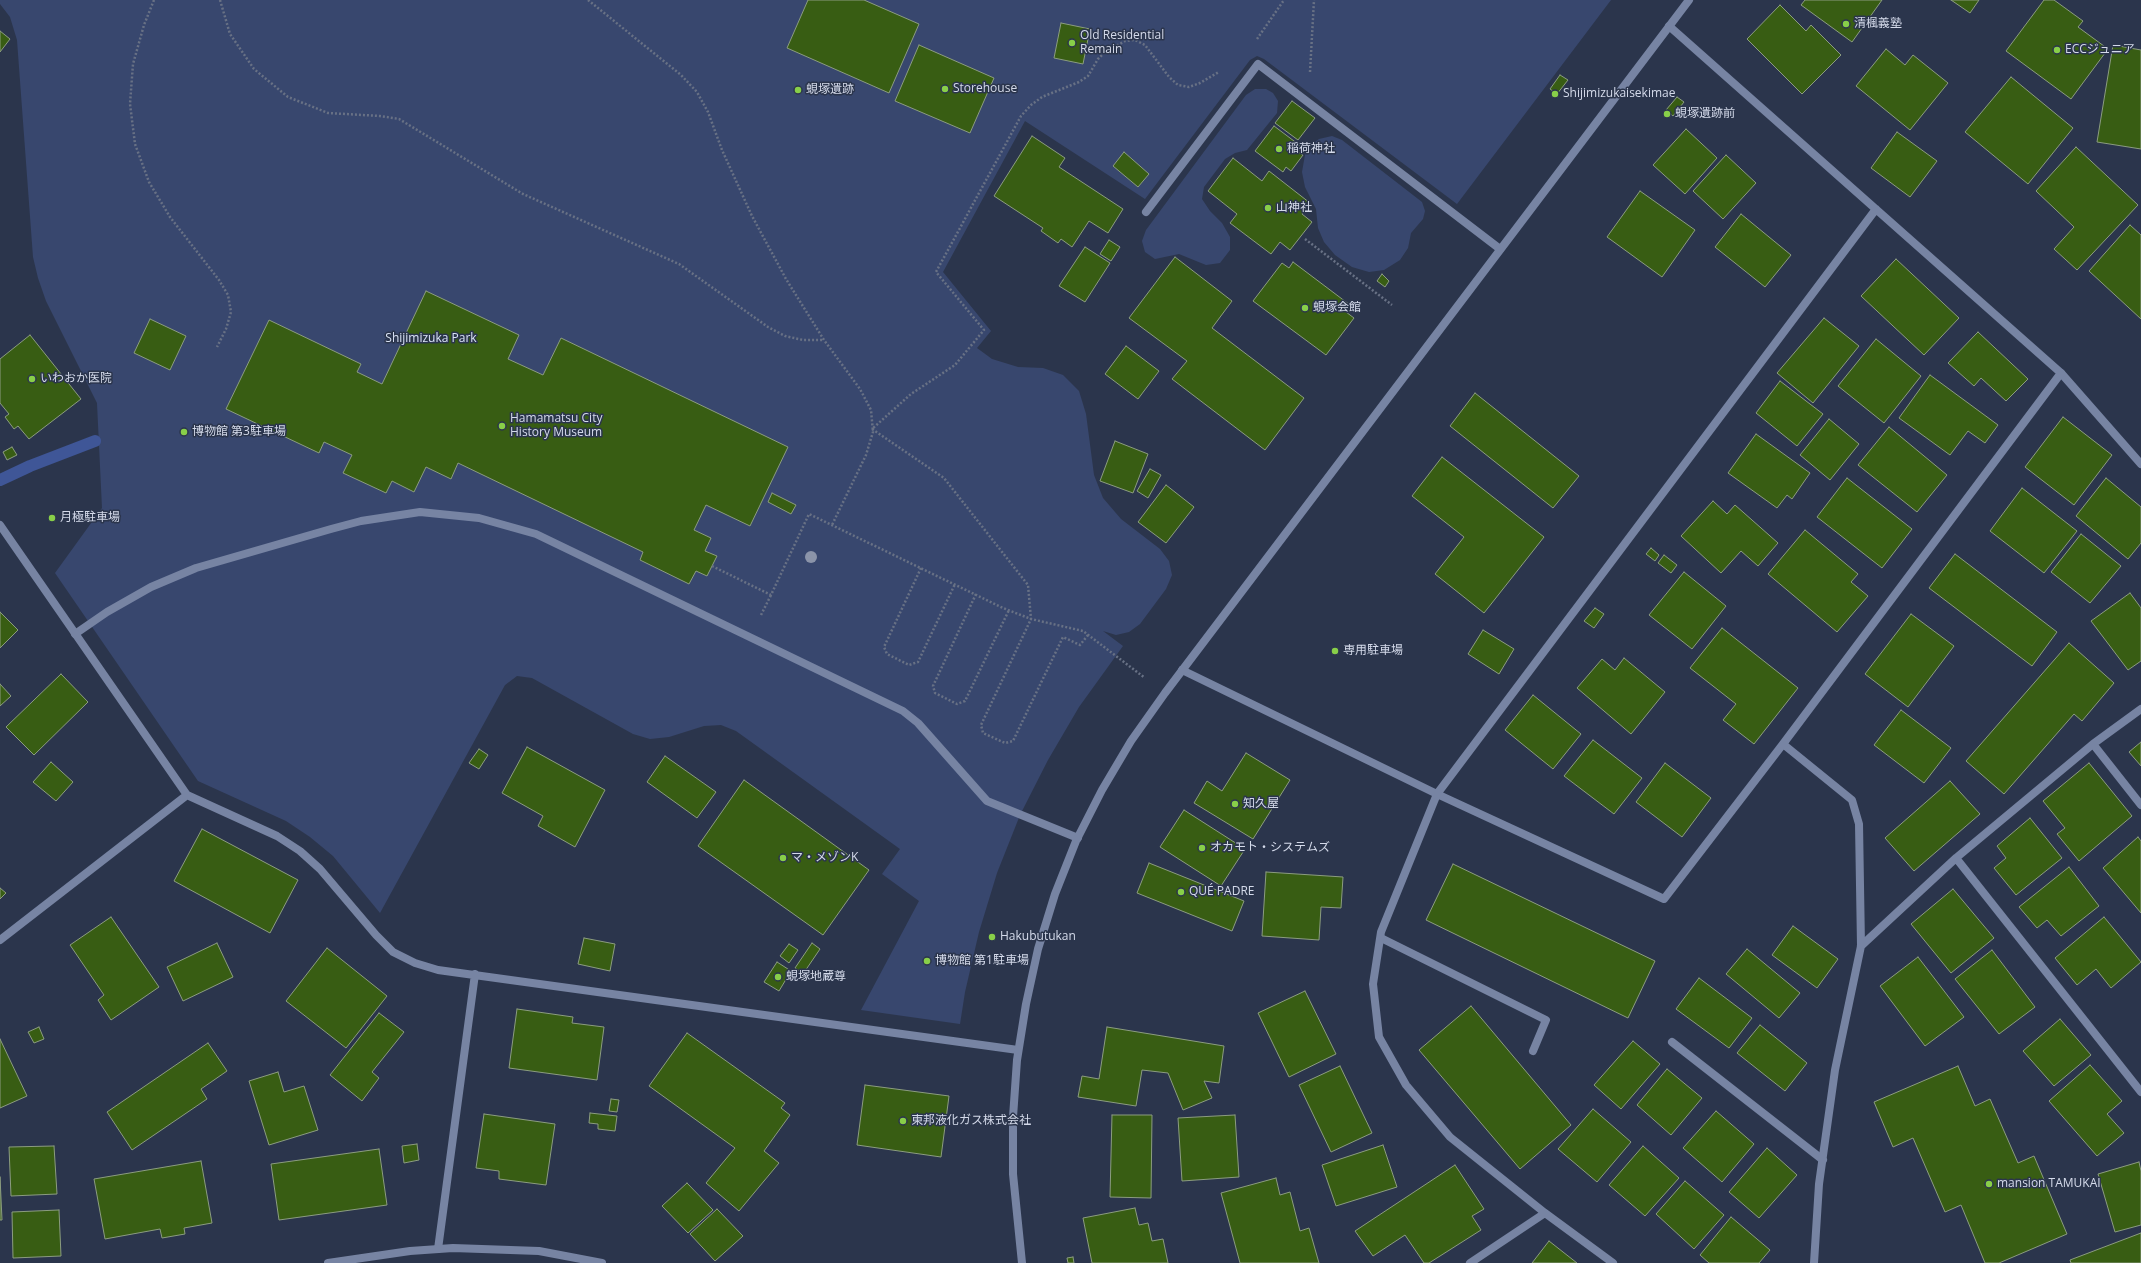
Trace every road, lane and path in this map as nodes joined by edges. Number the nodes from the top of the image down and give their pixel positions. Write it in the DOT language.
graph roads {
  1 [pos="154,0"];
  2 [pos="220,0"];
  3 [pos="588,0"];
  4 [pos="1284,0"];
  5 [pos="1314,0"];
  6 [pos="1689,0"];
  7 [pos="1669,26"];
  8 [pos="1254,43"];
  9 [pos="1220,71"];
  10 [pos="1309,103"];
  11 [pos="1876,209"];
  12 [pos="1146,212"];
  13 [pos="1305,239"];
  14 [pos="1500,249"];
  15 [pos="1392,305"];
  16 [pos="824,340"];
  17 [pos="217,347"];
  18 [pos="2061,373"];
  19 [pos="872,429"];
  20 [pos="2141,464"];
  21 [pos="0,525"];
  22 [pos="832,525"];
  23 [pos="712,566"];
  24 [pos="921,568"];
  25 [pos="955,584"];
  26 [pos="976,594"];
  27 [pos="1009,610"];
  28 [pos="1031,618"];
  29 [pos="75,634"];
  30 [pos="1088,635"];
  31 [pos="1123,661"];
  32 [pos="1182,670"];
  33 [pos="2141,709"];
  34 [pos="1783,744"];
  35 [pos="2093,744"];
  36 [pos="1436,794"];
  37 [pos="187,795"];
  38 [pos="2141,805"];
  39 [pos="1078,838"];
  40 [pos="1956,858"];
  41 [pos="1380,938"];
  42 [pos="0,940"];
  43 [pos="1861,946"];
  44 [pos="475,974"];
  45 [pos="1672,1042"];
  46 [pos="1018,1050"];
  47 [pos="1533,1051"];
  48 [pos="2141,1092"];
  49 [pos="1823,1160"];
  50 [pos="1545,1212"];
  51 [pos="438,1249"];
  52 [pos="328,1263"];
  53 [pos="602,1263"];
  54 [pos="1022,1263"];
  55 [pos="1470,1263"];
  56 [pos="1613,1263"];
  57 [pos="1814,1263"];
  1 -- 17 [label="path"];
  2 -- 16 [label="path"];
  3 -- 16 [label="path"];
  4 -- 8 [label="path"];
  5 -- 10 [label="path"];
  6 -- 7 [label="street"];
  7 -- 11 [label="street"];
  7 -- 14 [label="street"];
  9 -- 19 [label="path"];
  10 -- 12 [label="street"];
  10 -- 14 [label="street"];
  11 -- 18 [label="street"];
  11 -- 36 [label="street"];
  13 -- 15 [label="path"];
  14 -- 32 [label="street"];
  16 -- 19 [label="path"];
  18 -- 20 [label="street"];
  18 -- 34 [label="street"];
  19 -- 22 [label="path"];
  19 -- 28 [label="path"];
  21 -- 29 [label="street"];
  22 -- 23 [label="path"];
  22 -- 24 [label="path"];
  24 -- 25 [label="path"];
  24 -- 25 [label="path"];
  25 -- 26 [label="path"];
  26 -- 27 [label="path"];
  26 -- 27 [label="path"];
  27 -- 28 [label="path"];
  28 -- 30 [label="path"];
  28 -- 30 [label="path"];
  29 -- 37 [label="street"];
  29 -- 39 [label="street"];
  30 -- 31 [label="path"];
  32 -- 36 [label="street"];
  32 -- 39 [label="street"];
  33 -- 35 [label="street"];
  34 -- 36 [label="street"];
  34 -- 43 [label="street"];
  35 -- 38 [label="street"];
  35 -- 40 [label="street"];
  36 -- 41 [label="street"];
  37 -- 42 [label="street"];
  37 -- 44 [label="street"];
  39 -- 46 [label="street"];
  40 -- 43 [label="street"];
  40 -- 48 [label="street"];
  41 -- 47 [label="street"];
  41 -- 50 [label="street"];
  43 -- 49 [label="street"];
  44 -- 46 [label="street"];
  44 -- 51 [label="street"];
  45 -- 49 [label="street"];
  46 -- 54 [label="street"];
  49 -- 57 [label="street"];
  50 -- 55 [label="street"];
  50 -- 56 [label="street"];
  51 -- 52 [label="street"];
  51 -- 53 [label="street"];
}
